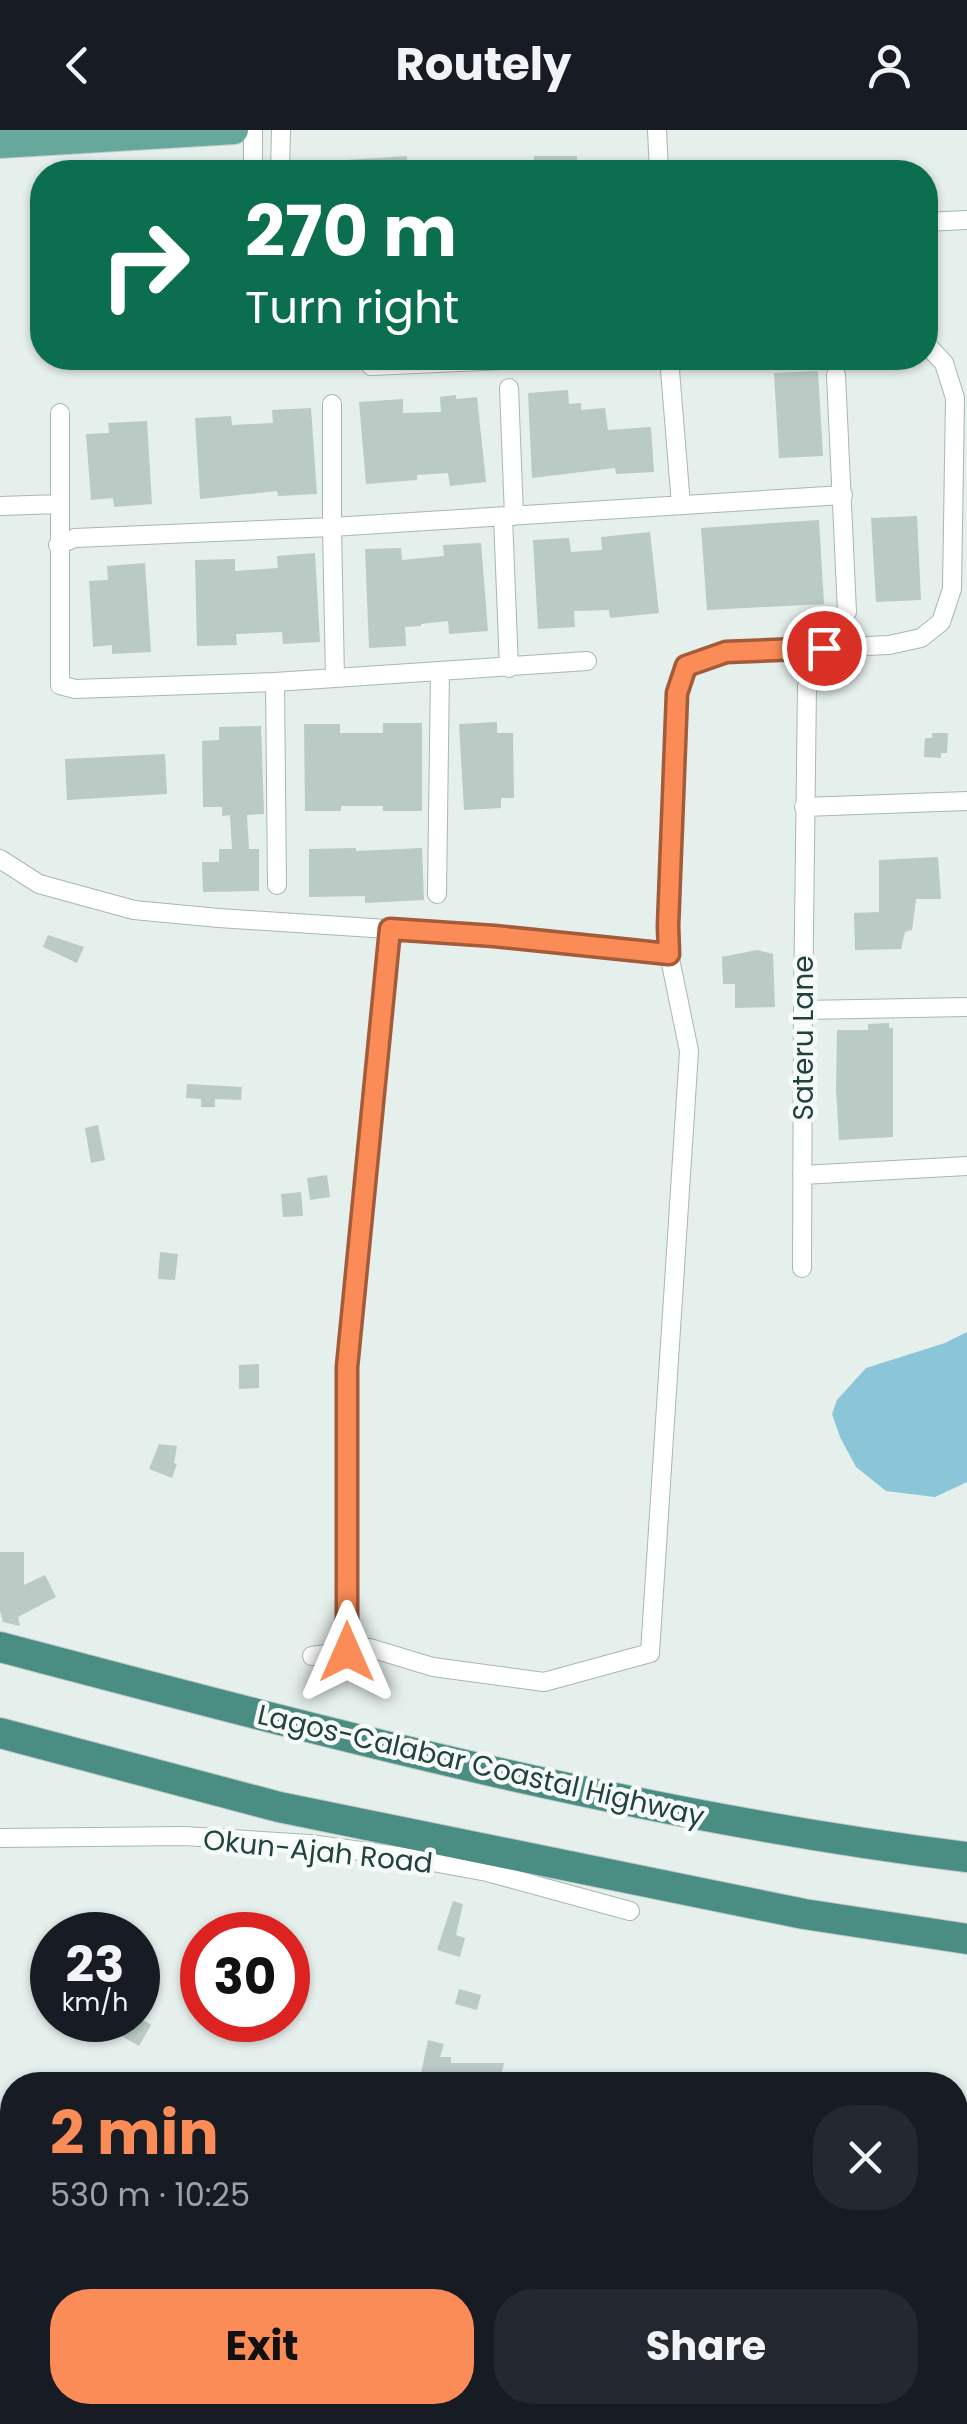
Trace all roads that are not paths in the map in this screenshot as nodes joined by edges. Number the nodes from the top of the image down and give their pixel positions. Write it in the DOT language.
graph roads {
  1 [pos="234,130"];
  2 [pos="252,130"];
  3 [pos="281,130"];
  4 [pos="656,130"];
  5 [pos="170,132"];
  6 [pos="0,144"];
  7 [pos="253,160"];
  8 [pos="280,160"];
  9 [pos="658,160"];
  10 [pos="967,220"];
  11 [pos="938,221"];
  12 [pos="938,357"];
  13 [pos="670,370"];
  14 [pos="836,375"];
  15 [pos="510,388"];
  16 [pos="332,404"];
  17 [pos="60,413"];
  18 [pos="843,495"];
  19 [pos="59,504"];
  20 [pos="0,506"];
  21 [pos="681,506"];
  22 [pos="509,516"];
  23 [pos="332,527"];
  24 [pos="58,544"];
  25 [pos="848,612"];
  26 [pos="587,661"];
  27 [pos="510,668"];
  28 [pos="440,671"];
  29 [pos="335,678"];
  30 [pos="275,682"];
  31 [pos="807,686"];
  32 [pos="967,801"];
  33 [pos="804,807"];
  34 [pos="0,858"];
  35 [pos="278,885"];
  36 [pos="437,894"];
  37 [pos="390,929"];
  38 [pos="669,954"];
  39 [pos="967,1006"];
  40 [pos="802,1010"];
  41 [pos="967,1166"];
  42 [pos="802,1175"];
  43 [pos="802,1268"];
  44 [pos="0,1646"];
  45 [pos="347,1652"];
  46 [pos="312,1656"];
  47 [pos="0,1732"];
  48 [pos="0,1838"];
  49 [pos="967,1857"];
  50 [pos="630,1911"];
  51 [pos="967,1939"];
  1 -- 5 [label="main road"];
  2 -- 7 [label="street"];
  3 -- 8 [label="street"];
  4 -- 9 [label="street"];
  5 -- 6 [label="main road"];
  10 -- 11 [label="street"];
  12 -- 38 [label="street"];
  13 -- 21 [label="street"];
  14 -- 18 [label="street"];
  15 -- 22 [label="street"];
  16 -- 23 [label="street"];
  17 -- 19 [label="street"];
  18 -- 21 [label="street"];
  18 -- 25 [label="street"];
  19 -- 20 [label="street"];
  19 -- 24 [label="street"];
  21 -- 22 [label="street"];
  22 -- 23 [label="street"];
  22 -- 27 [label="street"];
  23 -- 24 [label="street"];
  23 -- 29 [label="street"];
  24 -- 30 [label="street"];
  26 -- 27 [label="street"];
  27 -- 28 [label="street"];
  28 -- 29 [label="street"];
  28 -- 36 [label="street"];
  29 -- 30 [label="street"];
  30 -- 35 [label="street"];
  31 -- 33 [label="street, Sateru Lane"];
  32 -- 33 [label="street"];
  33 -- 40 [label="street, Sateru Lane"];
  34 -- 37 [label="street"];
  37 -- 38 [label="street"];
  37 -- 45 [label="street"];
  38 -- 45 [label="street"];
  39 -- 40 [label="street"];
  40 -- 42 [label="street, Sateru Lane"];
  41 -- 42 [label="street"];
  42 -- 43 [label="street, Sateru Lane"];
  44 -- 49 [label="highway, Lagos-Calabar Coastal Highway"];
  45 -- 46 [label="street"];
  47 -- 51 [label="highway"];
  48 -- 50 [label="street, Okun-Ajah Road"];
}
